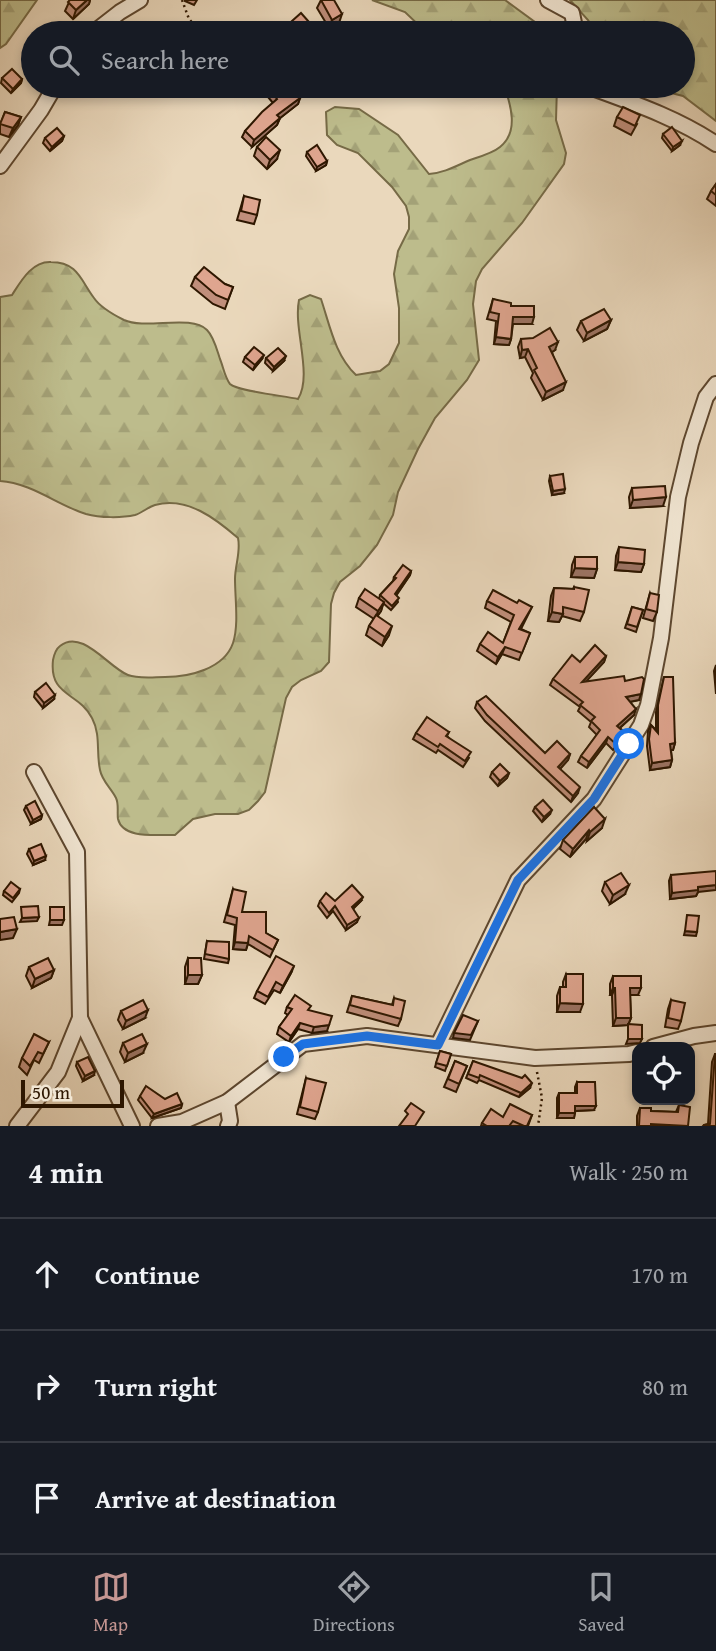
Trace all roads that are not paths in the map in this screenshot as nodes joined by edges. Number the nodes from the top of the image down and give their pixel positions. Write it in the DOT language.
graph roads {
  1 [pos="141,0"];
  2 [pos="548,0"];
  3 [pos="108,21"];
  4 [pos="574,21"];
  5 [pos="48,98"];
  6 [pos="619,98"];
  7 [pos="716,144"];
  8 [pos="0,166"];
  9 [pos="716,384"];
  10 [pos="34,772"];
  11 [pos="80,1018"];
  12 [pos="716,1033"];
  13 [pos="672,1042"];
  14 [pos="438,1045"];
  15 [pos="632,1053"];
  16 [pos="227,1102"];
  17 [pos="17,1126"];
  18 [pos="132,1126"];
  19 [pos="158,1126"];
  20 [pos="228,1126"];
  1 -- 3 [label="street"];
  2 -- 4 [label="street"];
  5 -- 8 [label="street"];
  6 -- 7 [label="street"];
  9 -- 14 [label="street"];
  10 -- 11 [label="street"];
  11 -- 17 [label="street"];
  11 -- 18 [label="street"];
  12 -- 13 [label="street"];
  14 -- 15 [label="street"];
  14 -- 16 [label="street"];
  16 -- 19 [label="street"];
  16 -- 20 [label="street"];
}
